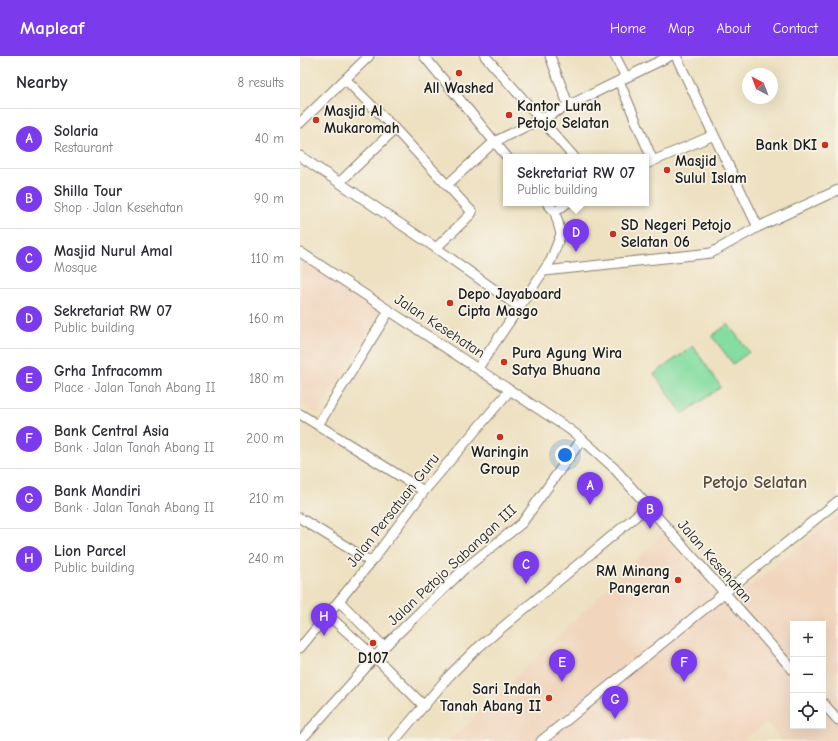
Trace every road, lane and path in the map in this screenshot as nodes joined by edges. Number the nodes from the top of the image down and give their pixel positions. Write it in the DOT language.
graph roads {
  1 [pos="369,56"];
  2 [pos="424,56"];
  3 [pos="486,56"];
  4 [pos="550,56"];
  5 [pos="615,56"];
  6 [pos="670,56"];
  7 [pos="676,56"];
  8 [pos="622,79"];
  9 [pos="346,80"];
  10 [pos="569,107"];
  11 [pos="541,120"];
  12 [pos="300,123"];
  13 [pos="395,129"];
  14 [pos="714,135"];
  15 [pos="494,142"];
  16 [pos="504,154"];
  17 [pos="571,154"];
  18 [pos="646,154"];
  19 [pos="300,156"];
  20 [pos="649,163"];
  21 [pos="340,182"];
  22 [pos="447,184"];
  23 [pos="838,190"];
  24 [pos="550,206"];
  25 [pos="563,206"];
  26 [pos="555,212"];
  27 [pos="758,228"];
  28 [pos="436,248"];
  29 [pos="300,252"];
  30 [pos="545,271"];
  31 [pos="519,307"];
  32 [pos="389,311"];
  33 [pos="478,368"];
  34 [pos="510,390"];
  35 [pos="300,414"];
  36 [pos="318,425"];
  37 [pos="582,439"];
  38 [pos="424,491"];
  39 [pos="838,501"];
  40 [pos="648,506"];
  41 [pos="301,522"];
  42 [pos="371,562"];
  43 [pos="725,594"];
  44 [pos="340,601"];
  45 [pos="328,615"];
  46 [pos="384,647"];
  47 [pos="300,648"];
  48 [pos="375,657"];
  49 [pos="790,667"];
  50 [pos="424,706"];
  51 [pos="826,706"];
  52 [pos="838,720"];
  53 [pos="300,741"];
  54 [pos="394,741"];
  55 [pos="541,741"];
  1 -- 9 [label="street"];
  2 -- 15 [label="street"];
  3 -- 11 [label="street"];
  4 -- 10 [label="street"];
  5 -- 8 [label="street"];
  6 -- 8 [label="street"];
  7 -- 14 [label="street"];
  8 -- 10 [label="street"];
  8 -- 18 [label="street"];
  9 -- 12 [label="street"];
  9 -- 13 [label="street"];
  10 -- 11 [label="street"];
  11 -- 15 [label="street"];
  11 -- 17 [label="street"];
  13 -- 21 [label="street"];
  13 -- 22 [label="street"];
  14 -- 20 [label="street"];
  14 -- 27 [label="street"];
  15 -- 16 [label="street"];
  15 -- 22 [label="street"];
  19 -- 21 [label="street"];
  21 -- 28 [label="street"];
  22 -- 28 [label="street"];
  23 -- 27 [label="street"];
  24 -- 26 [label="street"];
  25 -- 26 [label="street"];
  26 -- 30 [label="street"];
  27 -- 30 [label="street"];
  28 -- 31 [label="street"];
  29 -- 32 [label="street, Jalan Kesehatan"];
  30 -- 31 [label="street"];
  31 -- 33 [label="street"];
  32 -- 33 [label="street, Jalan Kesehatan"];
  32 -- 36 [label="street"];
  33 -- 34 [label="street, Jalan Kesehatan"];
  34 -- 37 [label="street, Jalan Kesehatan"];
  34 -- 38 [label="street, Jalan Persatuan Guru"];
  35 -- 36 [label="street"];
  36 -- 38 [label="street"];
  37 -- 40 [label="street, Jalan Kesehatan"];
  37 -- 46 [label="street, Jalan Petojo Sabangan III"];
  38 -- 42 [label="street, Jalan Persatuan Guru"];
  39 -- 43 [label="street"];
  40 -- 43 [label="street, Jalan Kesehatan"];
  40 -- 50 [label="street"];
  41 -- 42 [label="street"];
  42 -- 44 [label="street, Jalan Persatuan Guru"];
  43 -- 49 [label="street, Jalan Kesehatan"];
  43 -- 55 [label="street"];
  44 -- 45 [label="street, Jalan Persatuan Guru"];
  44 -- 46 [label="street"];
  45 -- 47 [label="street, Jalan Persatuan Guru"];
  45 -- 48 [label="street"];
  46 -- 48 [label="street, Jalan Petojo Sabangan III"];
  48 -- 50 [label="street"];
  48 -- 53 [label="street, Jalan Petojo Sabangan III"];
  50 -- 54 [label="street"];
  51 -- 52 [label="street"];
}
